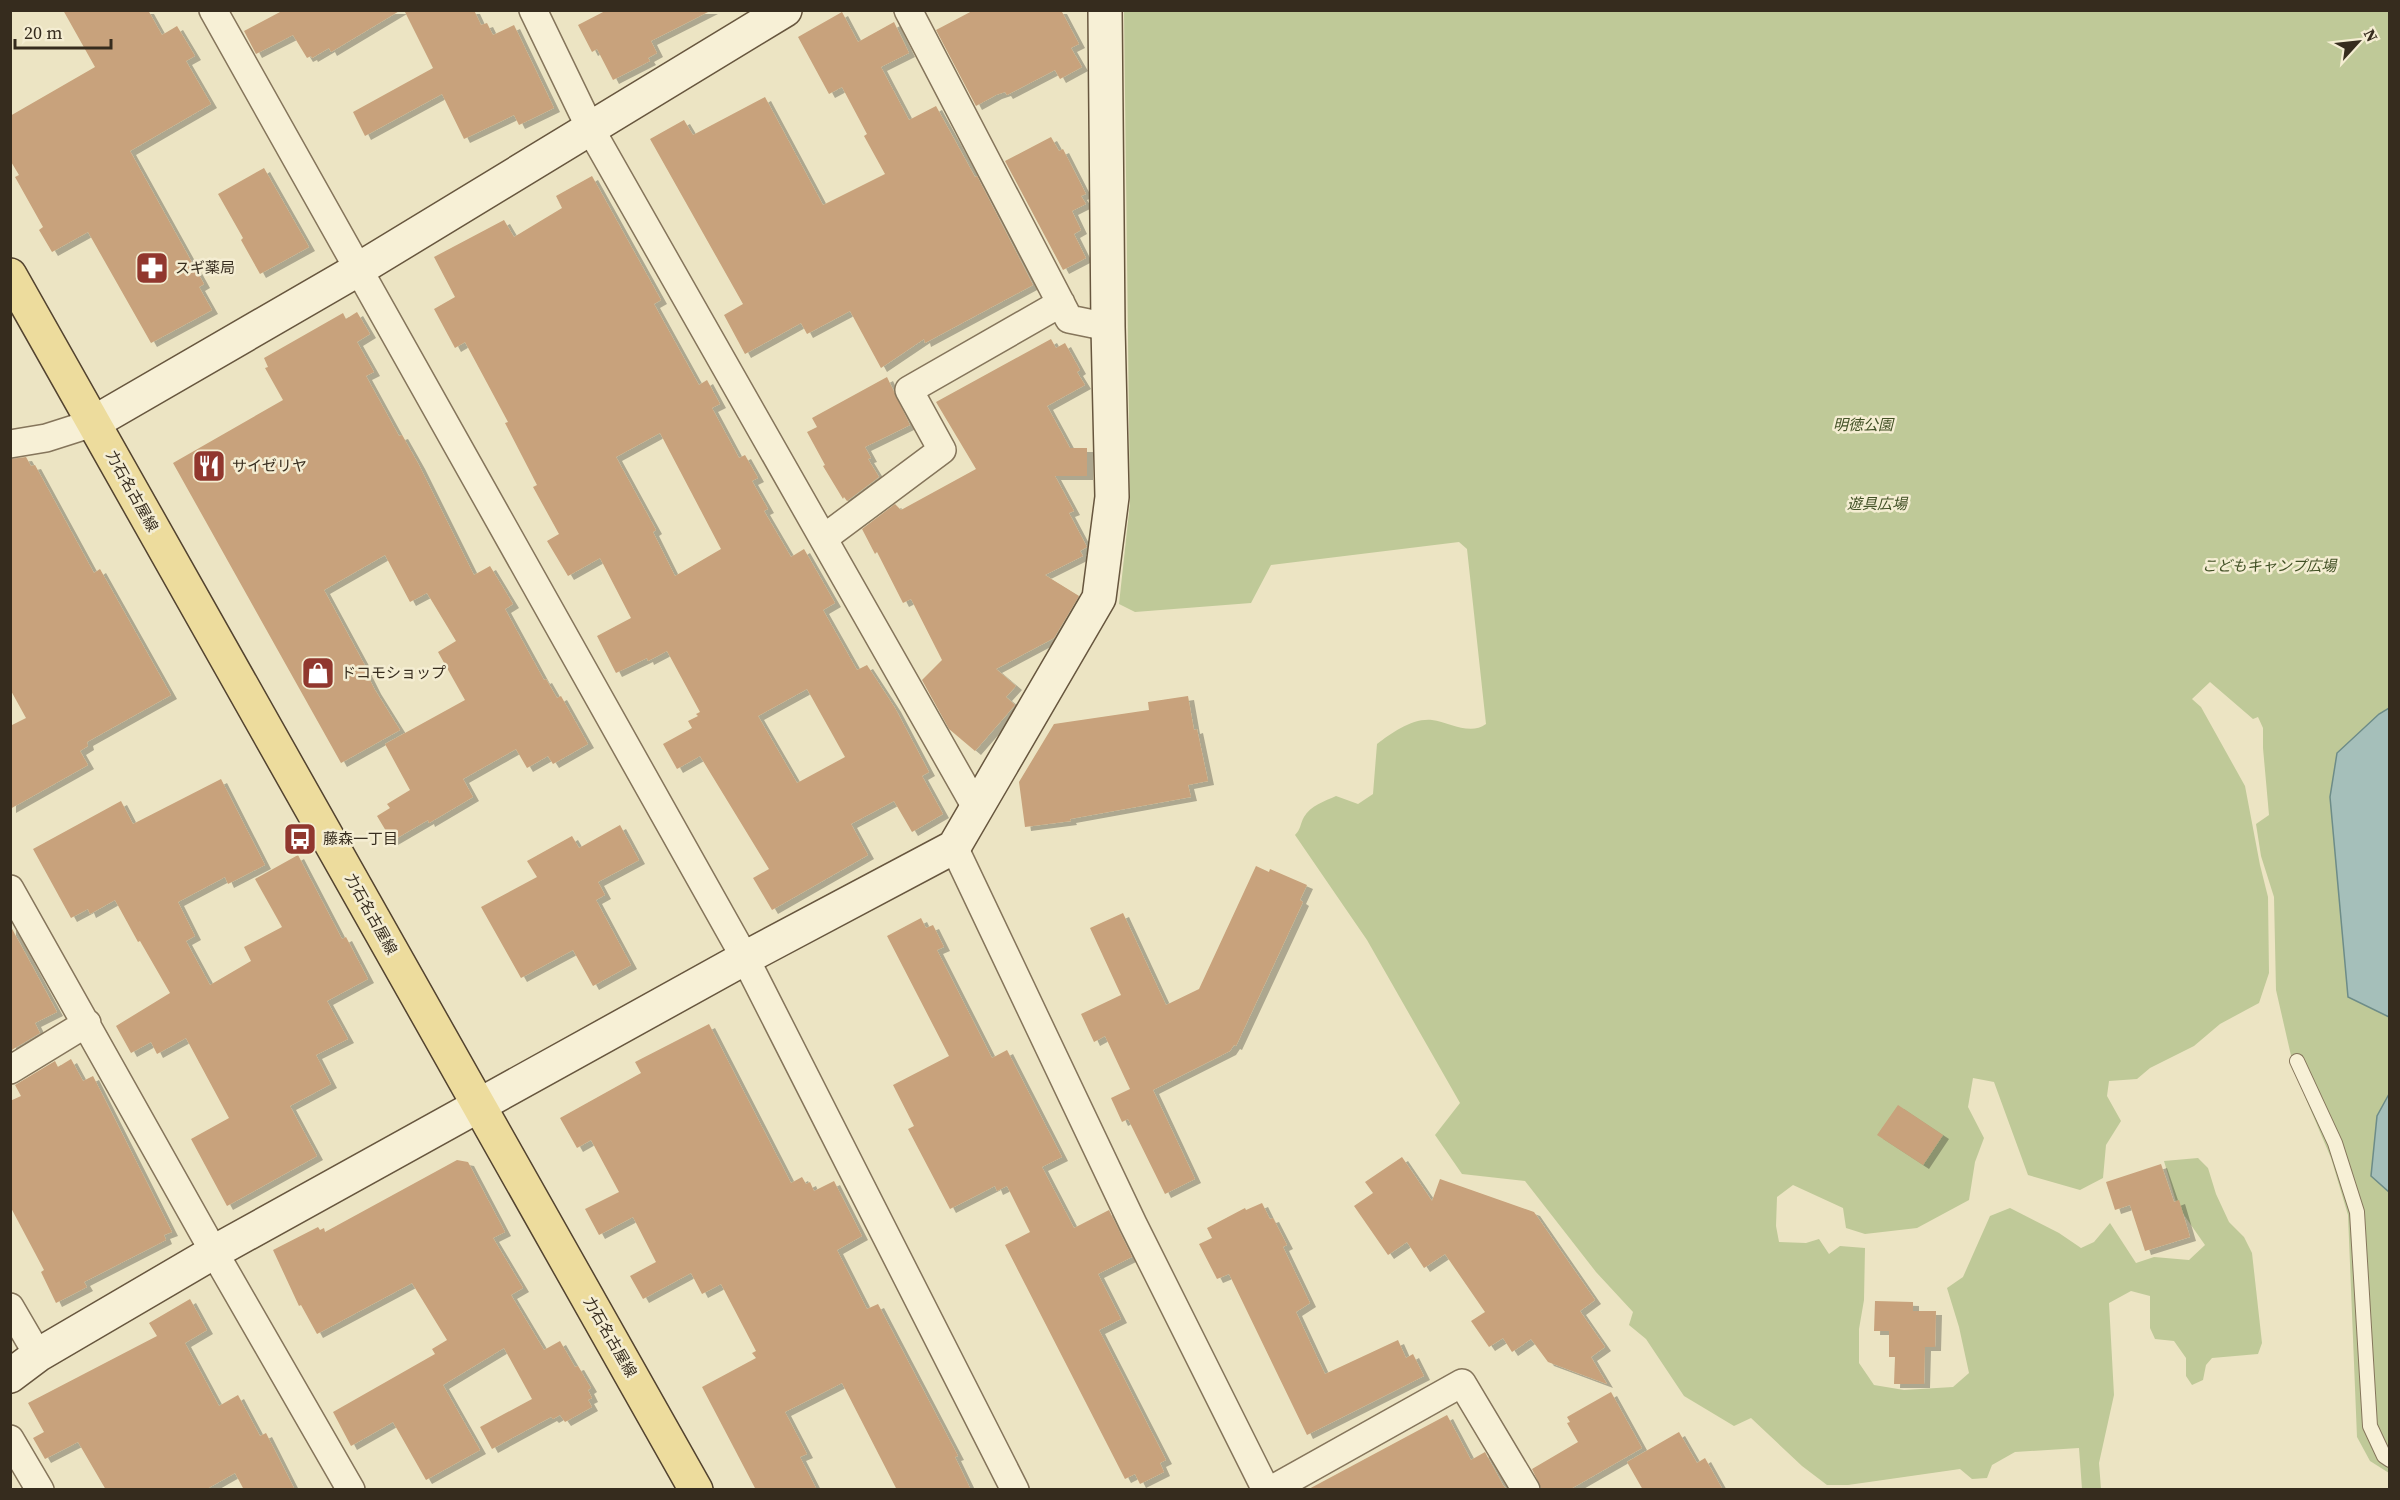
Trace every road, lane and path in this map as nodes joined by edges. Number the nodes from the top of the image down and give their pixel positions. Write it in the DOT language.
graph roads {
  1 [pos="213,10"];
  2 [pos="533,10"];
  3 [pos="785,10"];
  4 [pos="908,10"];
  5 [pos="1105,10"];
  6 [pos="591,130"];
  7 [pos="359,269"];
  8 [pos="10,275"];
  9 [pos="1061,303"];
  10 [pos="1108,327"];
  11 [pos="93,423"];
  12 [pos="10,444"];
  13 [pos="824,538"];
  14 [pos="977,809"];
  15 [pos="954,847"];
  16 [pos="10,889"];
  17 [pos="745,958"];
  18 [pos="87,1023"];
  19 [pos="2297,1061"];
  20 [pos="10,1070"];
  21 [pos="479,1106"];
  22 [pos="214,1252"];
  23 [pos="10,1307"];
  24 [pos="38,1355"];
  25 [pos="10,1376"];
  26 [pos="10,1439"];
  27 [pos="2390,1460"];
  28 [pos="40,1490"];
  29 [pos="351,1490"];
  30 [pos="696,1490"];
  31 [pos="1015,1490"];
  32 [pos="1266,1490"];
  33 [pos="1271,1490"];
  34 [pos="1526,1490"];
  1 -- 7 [label="street"];
  2 -- 6 [label="street"];
  3 -- 6 [label="street"];
  4 -- 9 [label="street"];
  5 -- 10 [label="street"];
  6 -- 7 [label="street"];
  6 -- 13 [label="street"];
  7 -- 11 [label="street"];
  7 -- 17 [label="street"];
  8 -- 11 [label="main road, 力石名古屋線"];
  9 -- 10 [label="street"];
  9 -- 13 [label="street"];
  10 -- 14 [label="street"];
  11 -- 12 [label="street"];
  11 -- 21 [label="main road, 力石名古屋線"];
  13 -- 14 [label="street"];
  14 -- 15 [label="street"];
  15 -- 17 [label="street"];
  15 -- 32 [label="street"];
  16 -- 18 [label="street"];
  17 -- 21 [label="street"];
  17 -- 31 [label="street"];
  18 -- 20 [label="street"];
  18 -- 22 [label="street"];
  19 -- 27 [label="lane"];
  21 -- 22 [label="street"];
  21 -- 30 [label="main road, 力石名古屋線"];
  22 -- 24 [label="street"];
  22 -- 29 [label="street"];
  23 -- 24 [label="street"];
  24 -- 25 [label="street"];
  26 -- 28 [label="street"];
  33 -- 34 [label="street"];
}
